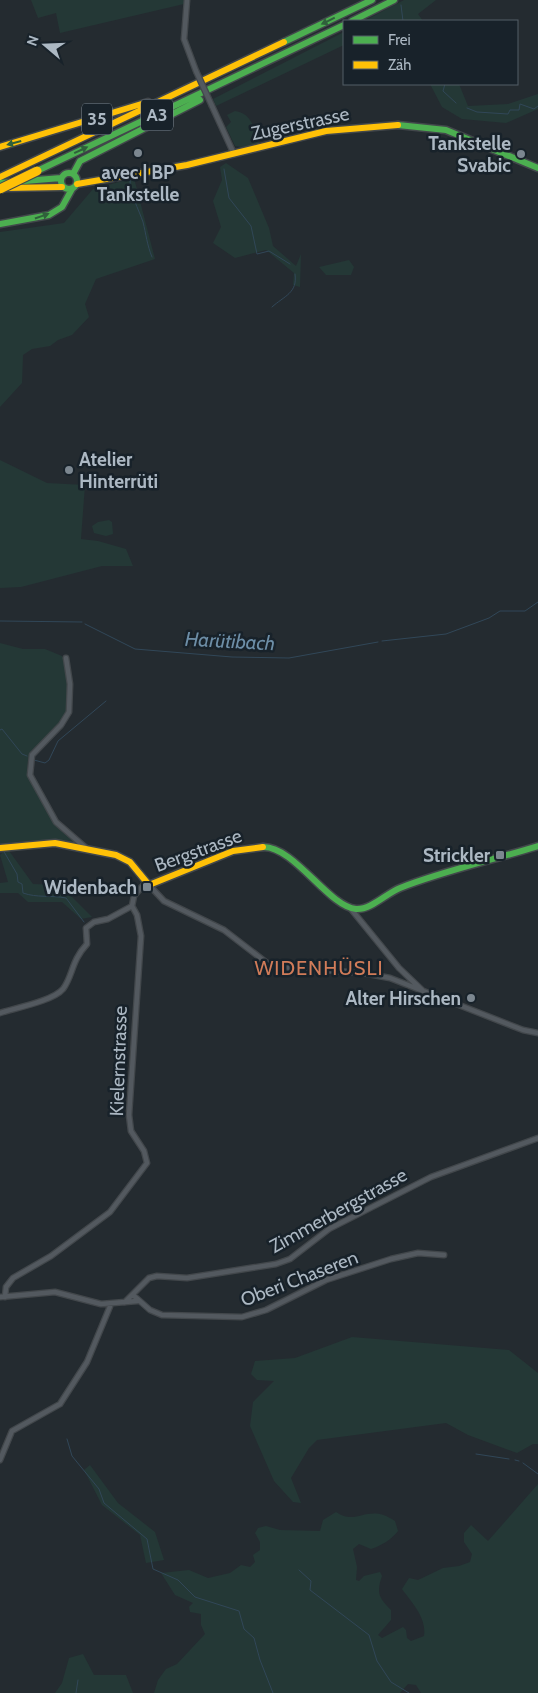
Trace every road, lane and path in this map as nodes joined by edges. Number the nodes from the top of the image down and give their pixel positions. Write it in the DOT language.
graph roads {
  1 [pos="187,0"];
  2 [pos="372,0"];
  3 [pos="394,0"];
  4 [pos="354,20"];
  5 [pos="343,25"];
  6 [pos="276,58"];
  7 [pos="193,86"];
  8 [pos="0,147"];
  9 [pos="234,154"];
  10 [pos="538,168"];
  11 [pos="0,177"];
  12 [pos="62,182"];
  13 [pos="75,182"];
  14 [pos="0,183"];
  15 [pos="0,188"];
  16 [pos="0,224"];
  17 [pos="66,658"];
  18 [pos="538,846"];
  19 [pos="0,848"];
  20 [pos="86,848"];
  21 [pos="148,884"];
  22 [pos="132,906"];
  23 [pos="351,909"];
  24 [pos="423,991"];
  25 [pos="0,1013"];
  26 [pos="538,1033"];
  27 [pos="538,1138"];
  28 [pos="444,1255"];
  29 [pos="133,1295"];
  30 [pos="2,1296"];
  31 [pos="137,1301"];
  32 [pos="126,1302"];
  33 [pos="111,1304"];
  34 [pos="0,1460"];
  1 -- 9 [label="street, bridge"];
  2 -- 7 [label="main road, A3, one-way"];
  3 -- 4 [label="main road"];
  5 -- 6 [label="main road, A3"];
  6 -- 13 [label="main road"];
  15 -- 6 [label="main road, A3, one-way, bridge"];
  7 -- 8 [label="main road, 35, one-way"];
  7 -- 11 [label="main road, A3"];
  9 -- 10 [label="main road, Zugerstrasse"];
  9 -- 13 [label="main road, Zugerstrasse"];
  12 -- 13 [label="main road, Zugerstrasse"];
  12 -- 13 [label="main road, Zugerstrasse"];
  12 -- 14 [label="main road, Zugerstrasse"];
  12 -- 15 [label="main road, Zugerstrasse"];
  16 -- 13 [label="main road, one-way"];
  17 -- 20 [label="street"];
  18 -- 23 [label="main road"];
  19 -- 20 [label="main road, Bergstrasse"];
  20 -- 21 [label="main road, Bergstrasse"];
  21 -- 22 [label="street"];
  21 -- 23 [label="main road, Bergstrasse"];
  21 -- 24 [label="street"];
  22 -- 25 [label="street"];
  22 -- 30 [label="street, Kielernstrasse"];
  23 -- 24 [label="street"];
  24 -- 26 [label="street"];
  27 -- 29 [label="street, Zimmerbergstrasse"];
  28 -- 31 [label="street, Oberi Chaseren"];
  29 -- 31 [label="street"];
  29 -- 32 [label="street, Zimmerbergstrasse"];
  30 -- 33 [label="street"];
  31 -- 32 [label="street"];
  32 -- 33 [label="street"];
  33 -- 34 [label="street"];
}
